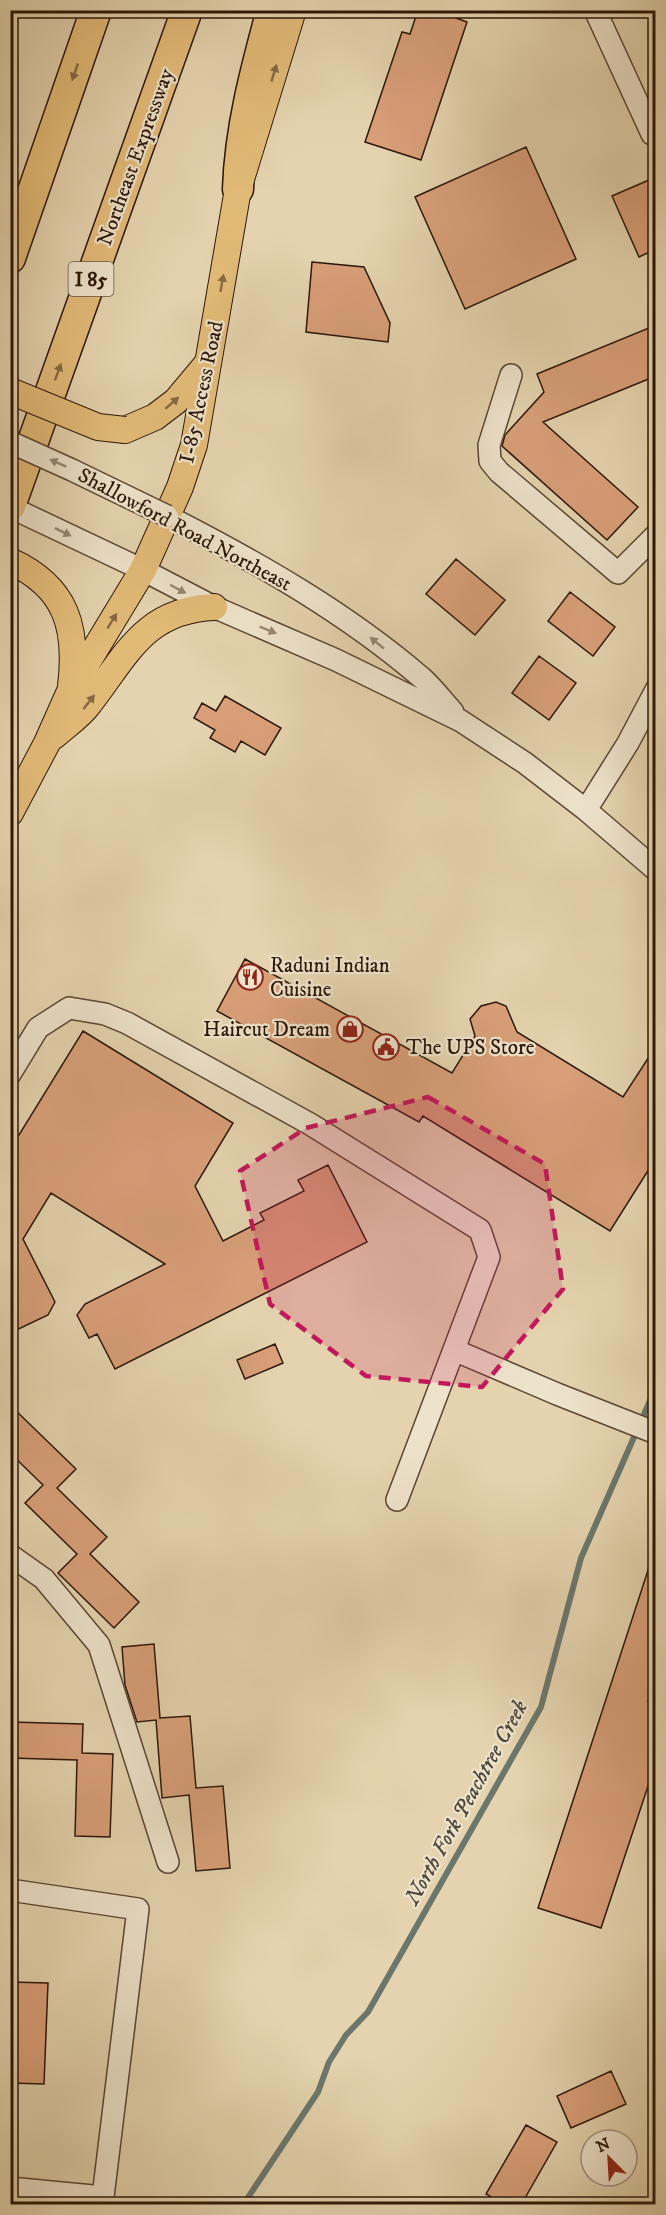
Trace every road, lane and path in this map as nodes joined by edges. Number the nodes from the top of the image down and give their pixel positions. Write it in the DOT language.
graph roads {
  1 [pos="96,10"];
  2 [pos="187,10"];
  3 [pos="272,10"];
  4 [pos="293,10"];
  5 [pos="595,10"];
  6 [pos="656,132"];
  7 [pos="238,189"];
  8 [pos="10,258"];
  9 [pos="209,362"];
  10 [pos="511,375"];
  11 [pos="10,391"];
  12 [pos="10,442"];
  13 [pos="10,506"];
  14 [pos="167,516"];
  15 [pos="656,535"];
  16 [pos="10,561"];
  17 [pos="143,570"];
  18 [pos="214,607"];
  19 [pos="71,689"];
  20 [pos="656,690"];
  21 [pos="461,721"];
  22 [pos="47,743"];
  23 [pos="586,810"];
  24 [pos="10,813"];
  25 [pos="656,870"];
  26 [pos="10,1074"];
  27 [pos="454,1350"];
  28 [pos="656,1433"];
  29 [pos="397,1500"];
  30 [pos="10,1555"];
  31 [pos="168,1862"];
  32 [pos="10,1890"];
  33 [pos="10,2188"];
  1 -- 8 [label="highway, one-way"];
  13 -- 2 [label="highway, Northeast Expressway / I 85, one-way"];
  3 -- 7 [label="highway"];
  7 -- 4 [label="main road, I-85 Access Road, one-way"];
  5 -- 6 [label="street"];
  9 -- 7 [label="main road, I-85 Access Road, one-way"];
  11 -- 9 [label="main road, one-way, bridge"];
  9 -- 14 [label="main road, I-85 Access Road"];
  10 -- 15 [label="street"];
  14 -- 12 [label="street, Shallowford Road Northeast, one-way, bridge"];
  13 -- 17 [label="street, Shallowford Road Northeast, one-way"];
  14 -- 17 [label="main road, I-85 Access Road"];
  21 -- 14 [label="street, Shallowford Road Northeast, one-way"];
  16 -- 19 [label="main road"];
  17 -- 18 [label="street, Shallowford Road Northeast, one-way"];
  19 -- 17 [label="main road, I-85 Access Road, one-way"];
  18 -- 21 [label="street, Shallowford Road Northeast, one-way"];
  22 -- 18 [label="main road, one-way"];
  19 -- 22 [label="main road, I-85 Access Road"];
  20 -- 23 [label="street"];
  21 -- 23 [label="street, Shallowford Road Northeast"];
  22 -- 24 [label="main road, I-85 Access Road"];
  23 -- 25 [label="street, Shallowford Road Northeast"];
  26 -- 27 [label="street"];
  27 -- 28 [label="street"];
  27 -- 29 [label="street"];
  30 -- 31 [label="street"];
  32 -- 33 [label="street"];
}
